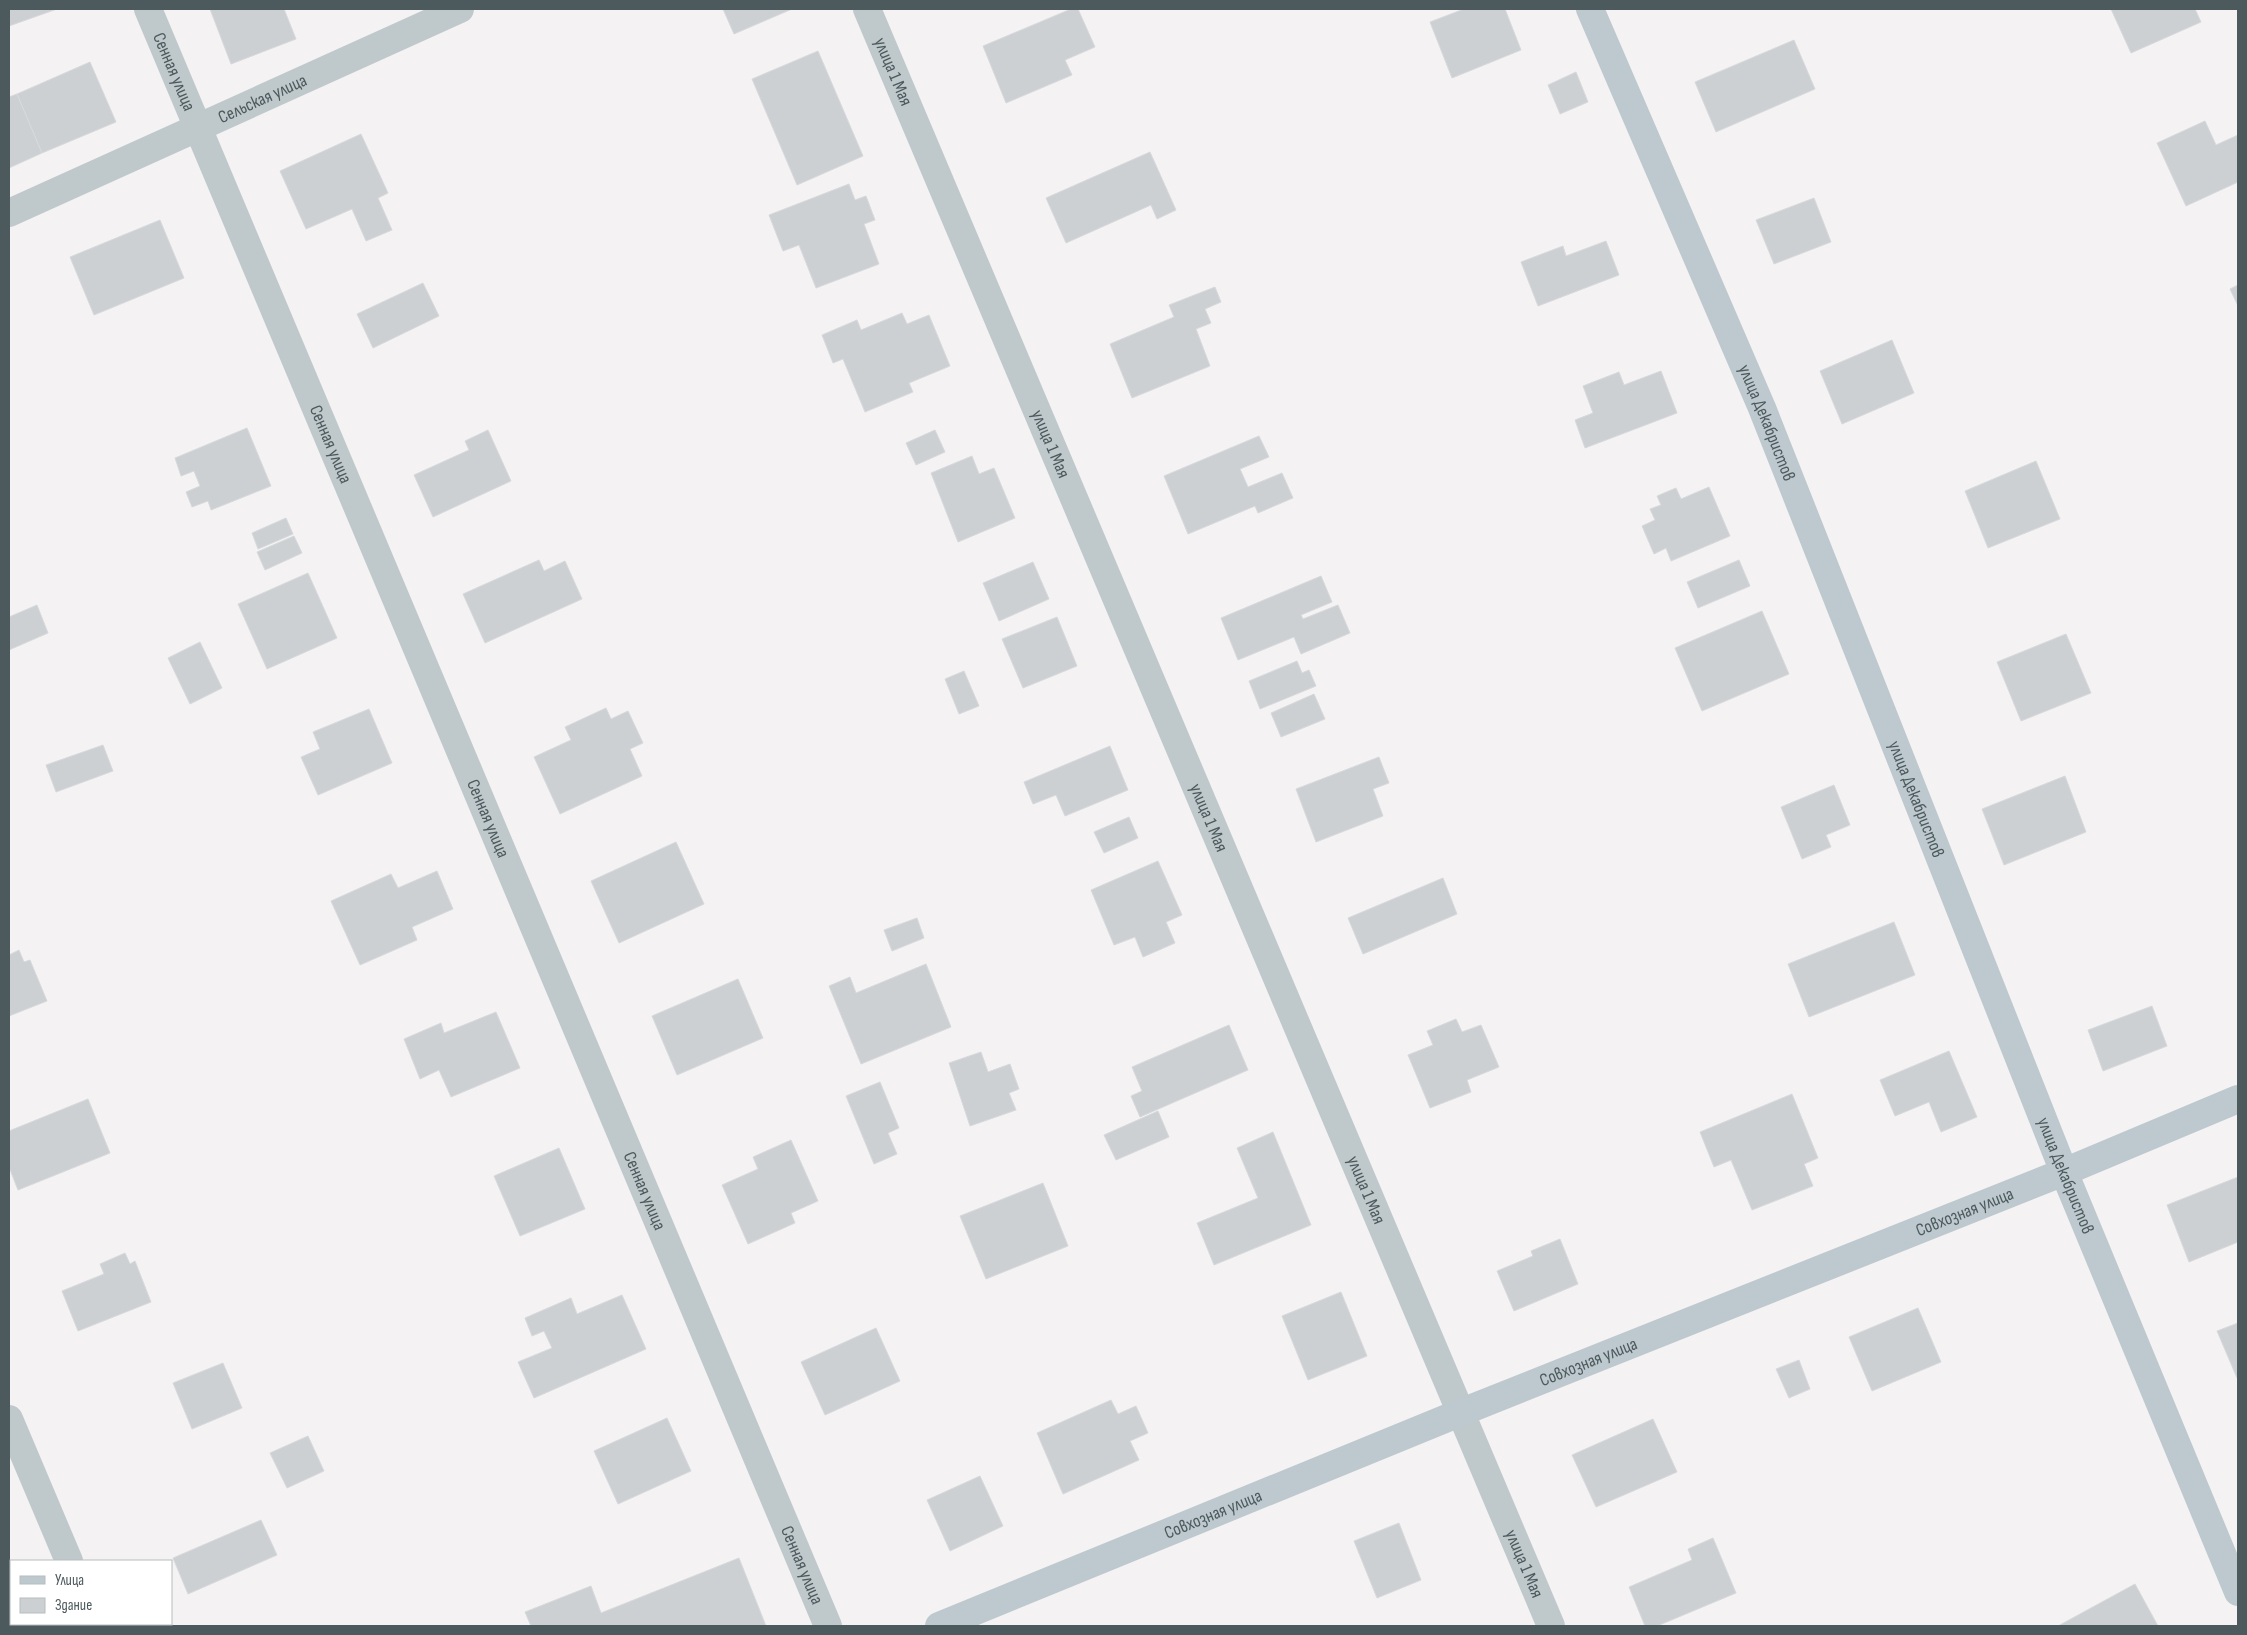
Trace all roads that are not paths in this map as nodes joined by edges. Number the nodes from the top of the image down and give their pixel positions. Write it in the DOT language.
graph roads {
  1 [pos="148,9"];
  2 [pos="460,9"];
  3 [pos="867,9"];
  4 [pos="1590,9"];
  5 [pos="199,126"];
  6 [pos="9,213"];
  7 [pos="2238,1099"];
  8 [pos="2064,1172"];
  9 [pos="1462,1412"];
  10 [pos="9,1419"];
  11 [pos="69,1560"];
  12 [pos="2238,1592"];
  13 [pos="828,1626"];
  14 [pos="939,1626"];
  15 [pos="1551,1626"];
  1 -- 5 [label="street, Сенная улица"];
  2 -- 5 [label="street, Сельская улица"];
  3 -- 9 [label="street, улица 1 Мая"];
  4 -- 8 [label="street, улица Декабристов"];
  5 -- 6 [label="street, Сельская улица"];
  5 -- 13 [label="street, Сенная улица"];
  7 -- 8 [label="street, Совхозная улица"];
  8 -- 9 [label="street, Совхозная улица"];
  8 -- 12 [label="street, улица Декабристов"];
  9 -- 14 [label="street, Совхозная улица"];
  9 -- 15 [label="street, улица 1 Мая"];
  10 -- 11 [label="street"];
}
